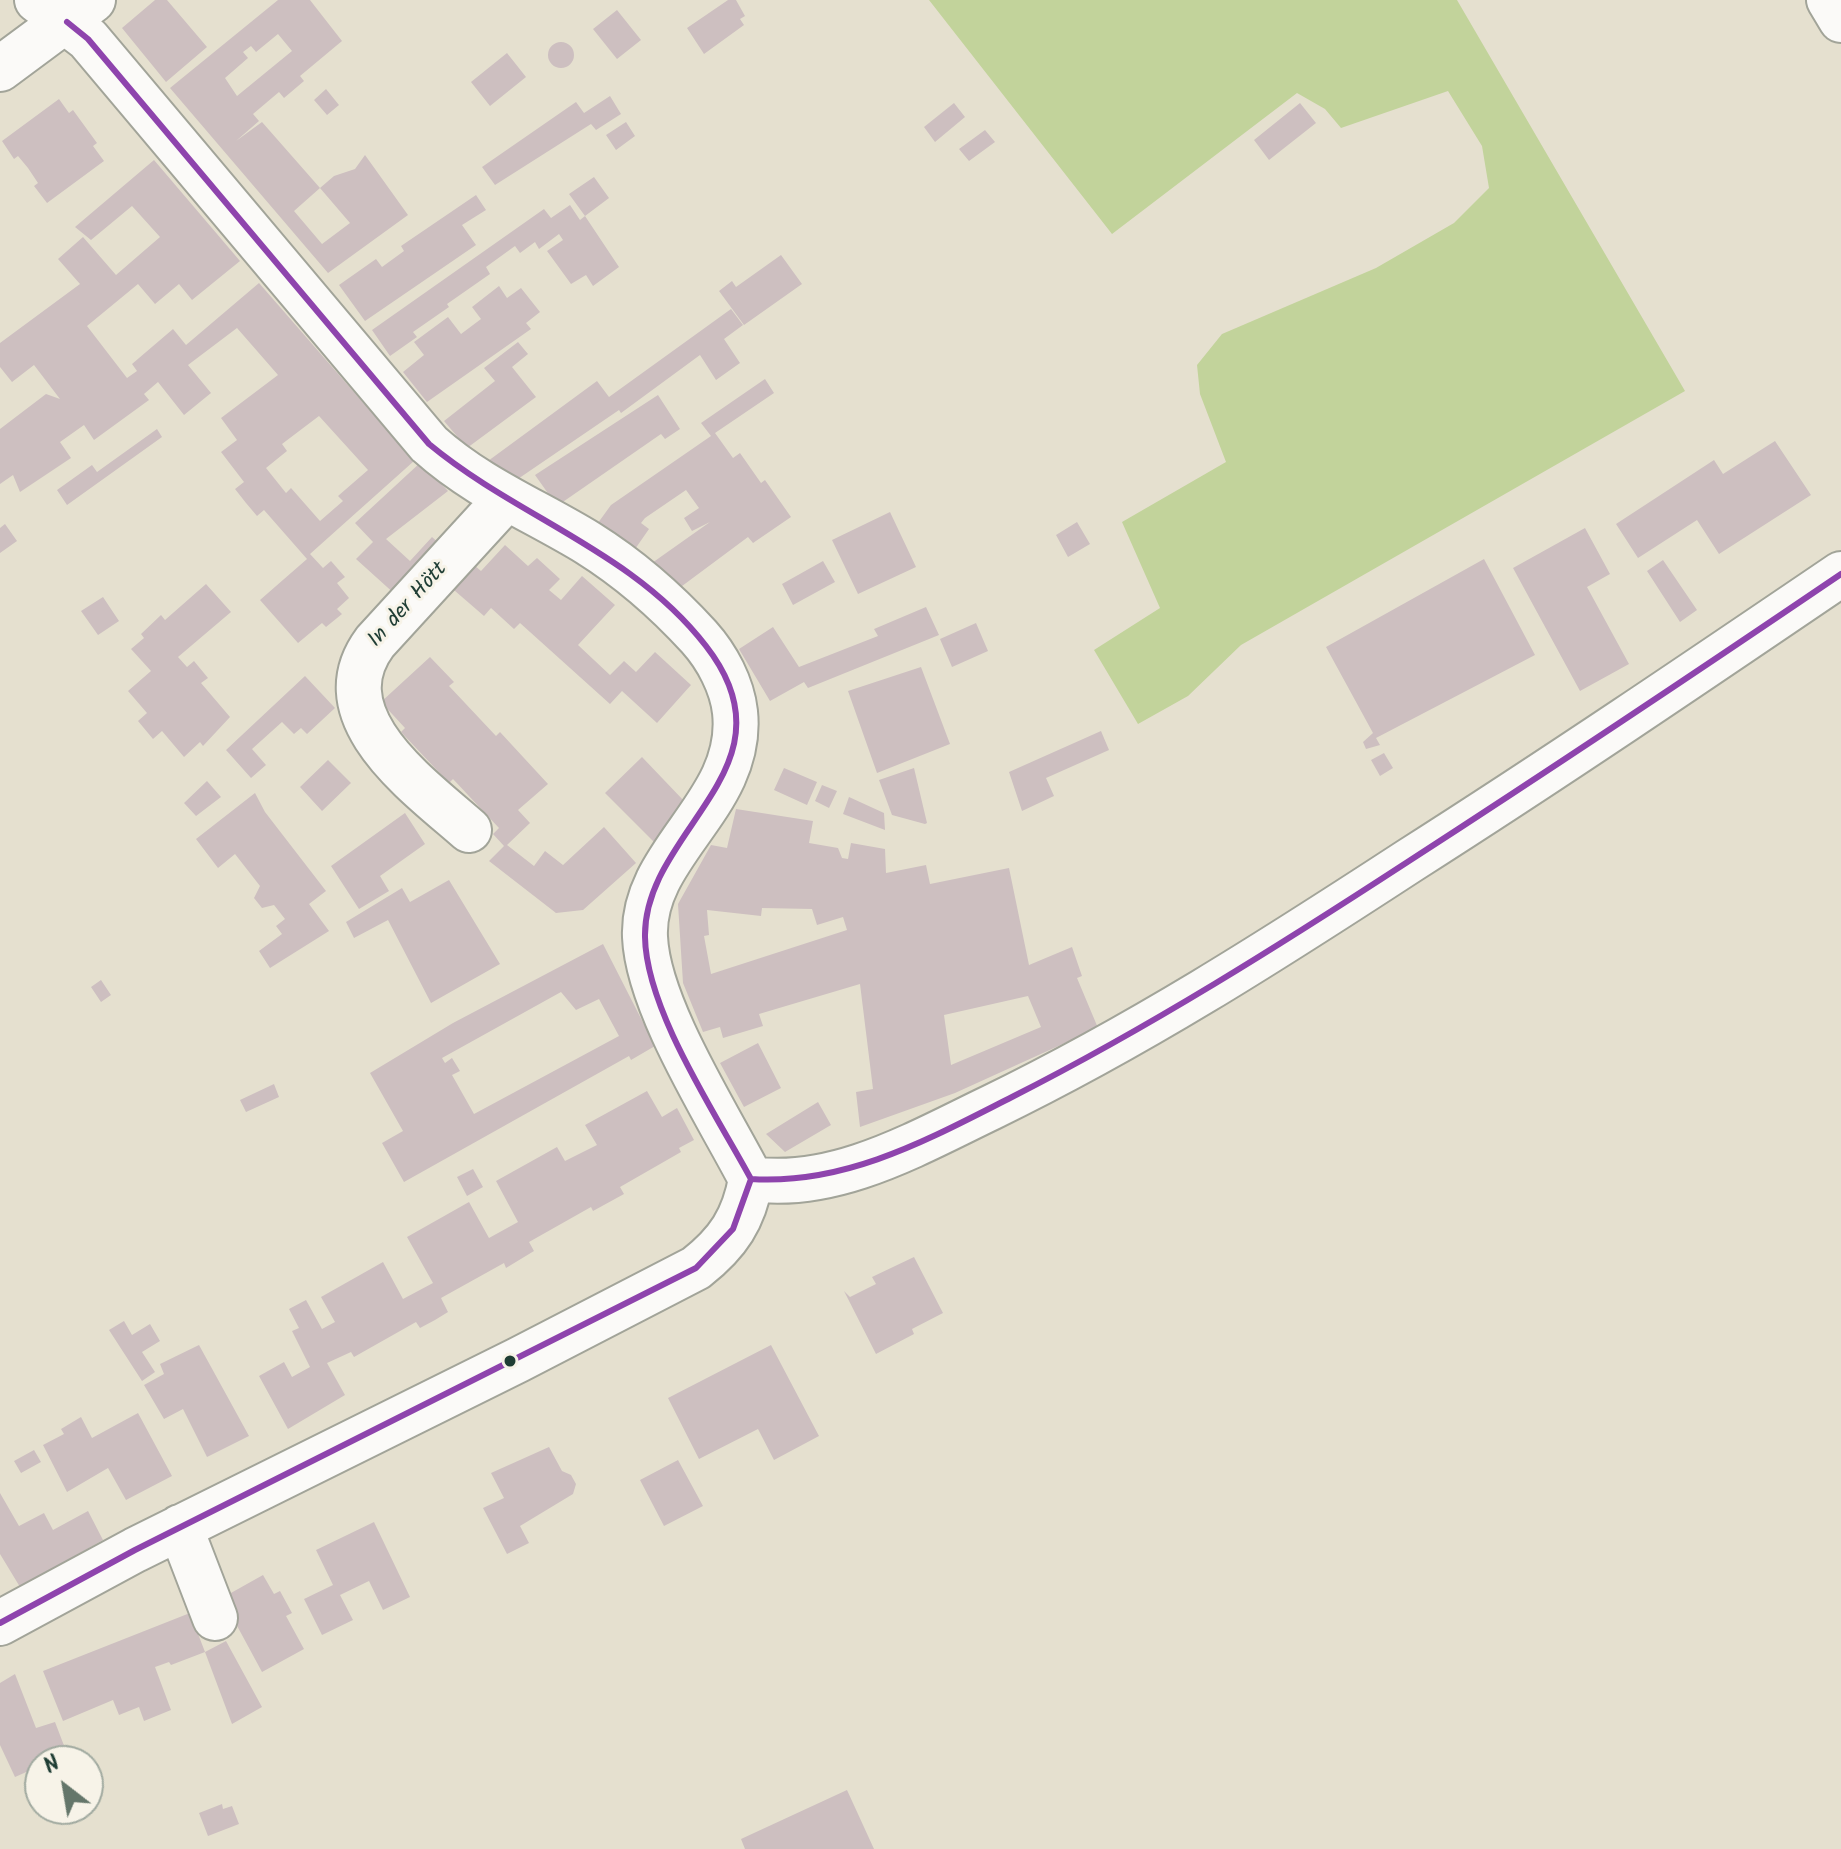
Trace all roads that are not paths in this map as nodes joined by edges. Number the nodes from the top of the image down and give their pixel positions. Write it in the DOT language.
graph roads {
  1 [pos="1829,0"];
  2 [pos="66,7"];
  3 [pos="1841,20"];
  4 [pos="0,69"];
  5 [pos="505,500"];
  6 [pos="1841,574"];
  7 [pos="469,830"];
  8 [pos="751,1179"];
  9 [pos="180,1527"];
  10 [pos="215,1618"];
  11 [pos="0,1623"];
  1 -- 3 [label="street"];
  2 -- 4 [label="street"];
  2 -- 5 [label="street"];
  5 -- 7 [label="street, In der Hött"];
  5 -- 8 [label="street"];
  6 -- 8 [label="street"];
  8 -- 9 [label="street"];
  9 -- 10 [label="street"];
  9 -- 11 [label="street"];
}
